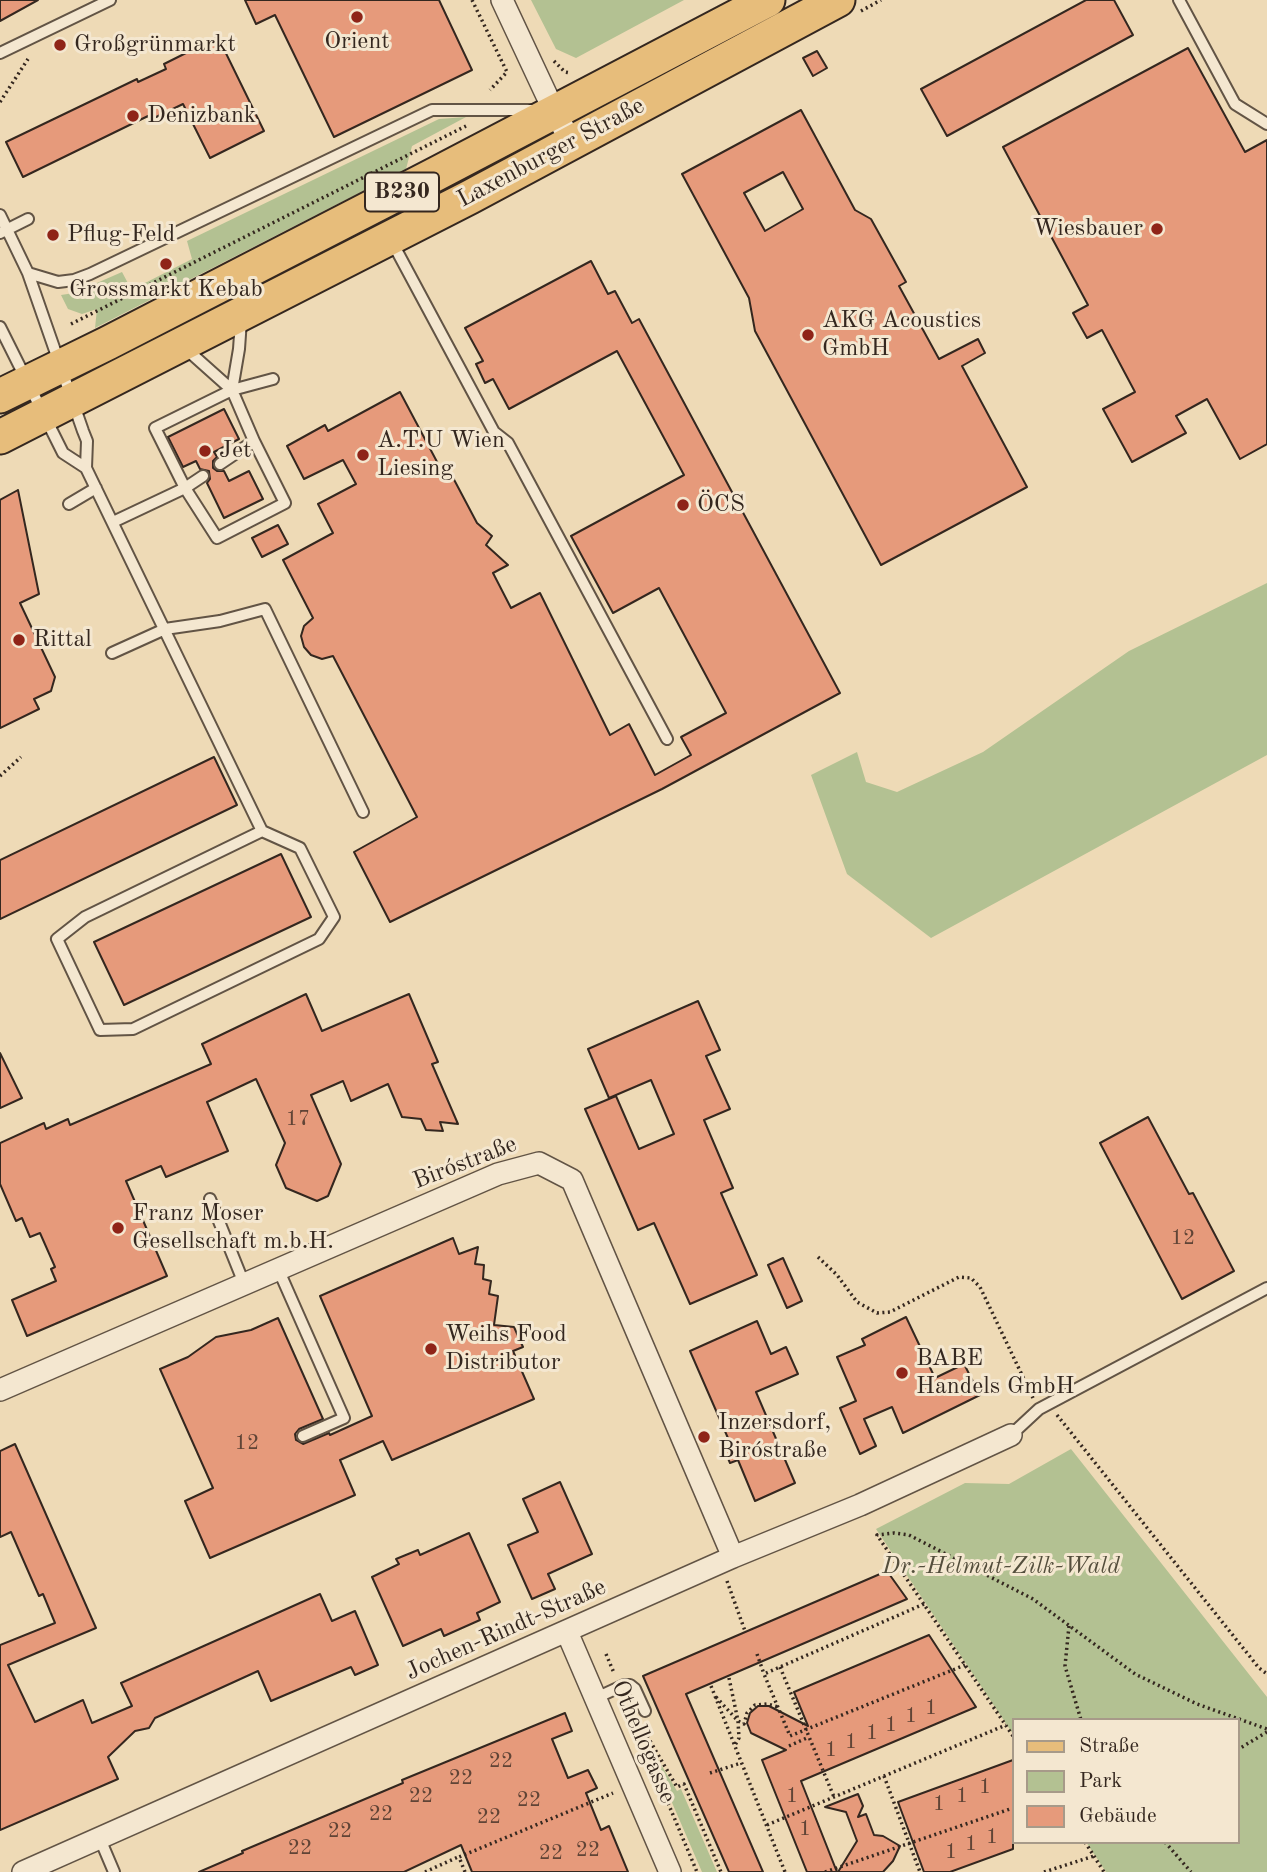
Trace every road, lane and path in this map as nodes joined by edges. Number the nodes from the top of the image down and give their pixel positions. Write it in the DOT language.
graph roads {
  1 [pos="110,0"];
  2 [pos="472,0"];
  3 [pos="502,0"];
  4 [pos="768,0"];
  5 [pos="838,0"];
  6 [pos="1179,0"];
  7 [pos="0,53"];
  8 [pos="28,59"];
  9 [pos="489,90"];
  10 [pos="0,103"];
  11 [pos="554,111"];
  12 [pos="472,123"];
  13 [pos="1267,124"];
  14 [pos="572,143"];
  15 [pos="0,215"];
  16 [pos="28,219"];
  17 [pos="4,232"];
  18 [pos="390,237"];
  19 [pos="28,273"];
  20 [pos="241,313"];
  21 [pos="71,324"];
  22 [pos="0,327"];
  23 [pos="180,344"];
  24 [pos="60,366"];
  25 [pos="273,379"];
  26 [pos="14,389"];
  27 [pos="232,390"];
  28 [pos="58,406"];
  29 [pos="0,437"];
  30 [pos="254,441"];
  31 [pos="220,464"];
  32 [pos="86,468"];
  33 [pos="203,476"];
  34 [pos="96,488"];
  35 [pos="185,488"];
  36 [pos="69,504"];
  37 [pos="113,522"];
  38 [pos="165,629"];
  39 [pos="112,653"];
  40 [pos="667,740"];
  41 [pos="21,757"];
  42 [pos="0,776"];
  43 [pos="363,812"];
  44 [pos="262,831"];
  45 [pos="210,1199"];
  46 [pos="818,1257"];
  47 [pos="279,1270"];
  48 [pos="245,1286"];
  49 [pos="1267,1288"];
  50 [pos="1028,1389"];
  51 [pos="0,1390"];
  52 [pos="1048,1405"];
  53 [pos="1011,1435"];
  54 [pos="303,1436"];
  55 [pos="726,1560"];
  56 [pos="924,1604"];
  57 [pos="1069,1626"];
  58 [pos="567,1632"];
  59 [pos="746,1632"];
  60 [pos="606,1654"];
  61 [pos="757,1654"];
  62 [pos="965,1665"];
  63 [pos="780,1667"];
  64 [pos="764,1674"];
  65 [pos="1267,1674"];
  66 [pos="729,1678"];
  67 [pos="711,1686"];
  68 [pos="619,1687"];
  69 [pos="714,1695"];
  70 [pos="596,1698"];
  71 [pos="778,1707"];
  72 [pos="645,1711"];
  73 [pos="1080,1718"];
  74 [pos="1233,1718"];
  75 [pos="1239,1720"];
  76 [pos="738,1721"];
  77 [pos="1006,1725"];
  78 [pos="636,1728"];
  79 [pos="806,1731"];
  80 [pos="1267,1731"];
  81 [pos="1012,1734"];
  82 [pos="809,1737"];
  83 [pos="789,1746"];
  84 [pos="734,1747"];
  85 [pos="1239,1749"];
  86 [pos="742,1763"];
  87 [pos="710,1773"];
  88 [pos="884,1776"];
  89 [pos="689,1781"];
  90 [pos="684,1784"];
  91 [pos="616,1792"];
  92 [pos="834,1797"];
  93 [pos="1012,1808"];
  94 [pos="767,1825"];
  95 [pos="100,1839"];
  96 [pos="911,1843"];
  97 [pos="1086,1844"];
  98 [pos="1167,1844"];
  99 [pos="1094,1856"];
  100 [pos="459,1857"];
  101 [pos="23,1872"];
  102 [pos="114,1872"];
  103 [pos="425,1872"];
  104 [pos="465,1872"];
  105 [pos="670,1872"];
  106 [pos="697,1872"];
  107 [pos="722,1872"];
  108 [pos="785,1872"];
  109 [pos="825,1872"];
  110 [pos="920,1872"];
  111 [pos="1044,1872"];
  112 [pos="1104,1872"];
  113 [pos="1192,1872"];
  1 -- 7 [label="lane"];
  2 -- 9 [label="path"];
  3 -- 11 [label="street"];
  4 -- 11 [label="main road, Laxenburger Straße / B230"];
  5 -- 14 [label="main road, Laxenburger Straße / B230"];
  6 -- 13 [label="lane"];
  8 -- 10 [label="path"];
  11 -- 14 [label="street"];
  11 -- 19 [label="lane"];
  11 -- 24 [label="main road, Laxenburger Straße / B230"];
  12 -- 21 [label="path"];
  14 -- 18 [label="main road, Laxenburger Straße / B230"];
  15 -- 17 [label="lane"];
  16 -- 17 [label="lane"];
  17 -- 19 [label="lane"];
  18 -- 20 [label="main road, Laxenburger Straße / B230"];
  18 -- 40 [label="lane"];
  19 -- 24 [label="lane"];
  20 -- 23 [label="main road, Laxenburger Straße / B230"];
  20 -- 27 [label="lane"];
  22 -- 26 [label="lane"];
  23 -- 27 [label="lane"];
  23 -- 28 [label="main road, Laxenburger Straße / B230"];
  24 -- 26 [label="main road, Laxenburger Straße / B230"];
  24 -- 28 [label="lane"];
  25 -- 27 [label="lane"];
  26 -- 28 [label="lane"];
  27 -- 30 [label="lane"];
  27 -- 35 [label="lane"];
  28 -- 29 [label="main road, Laxenburger Straße / B230"];
  28 -- 32 [label="lane"];
  28 -- 32 [label="lane"];
  30 -- 31 [label="lane"];
  30 -- 35 [label="lane"];
  32 -- 34 [label="lane"];
  33 -- 35 [label="lane"];
  34 -- 36 [label="lane"];
  34 -- 37 [label="lane"];
  35 -- 37 [label="lane"];
  37 -- 38 [label="lane"];
  38 -- 39 [label="lane"];
  38 -- 43 [label="lane"];
  38 -- 44 [label="lane"];
  41 -- 42 [label="path"];
  44 -- 44 [label="lane"];
  45 -- 48 [label="lane"];
  46 -- 50 [label="path"];
  47 -- 48 [label="street, Biróstraße"];
  47 -- 54 [label="lane"];
  47 -- 55 [label="street, Biróstraße"];
  48 -- 51 [label="street, Biróstraße"];
  49 -- 52 [label="lane"];
  52 -- 53 [label="lane"];
  52 -- 65 [label="path"];
  53 -- 55 [label="street, Jochen-Rindt-Straße"];
  55 -- 58 [label="street, Jochen-Rindt-Straße"];
  55 -- 59 [label="path"];
  56 -- 57 [label="path"];
  56 -- 62 [label="path"];
  56 -- 63 [label="path"];
  57 -- 73 [label="path"];
  57 -- 74 [label="path"];
  58 -- 70 [label="street, Othellogasse"];
  58 -- 95 [label="street, Jochen-Rindt-Straße"];
  60 -- 68 [label="path"];
  61 -- 64 [label="path"];
  62 -- 77 [label="path"];
  62 -- 79 [label="path"];
  63 -- 64 [label="path"];
  63 -- 79 [label="path"];
  64 -- 71 [label="path"];
  66 -- 76 [label="path"];
  67 -- 69 [label="path"];
  68 -- 70 [label="lane"];
  68 -- 72 [label="lane"];
  68 -- 78 [label="path"];
  69 -- 76 [label="path"];
  69 -- 84 [label="path"];
  70 -- 105 [label="street, Othellogasse"];
  71 -- 76 [label="path"];
  71 -- 79 [label="path"];
  75 -- 80 [label="path"];
  76 -- 84 [label="path"];
  77 -- 81 [label="path"];
  77 -- 88 [label="path"];
  78 -- 90 [label="path"];
  78 -- 106 [label="path"];
  79 -- 82 [label="path"];
  80 -- 85 [label="path"];
  82 -- 83 [label="path"];
  82 -- 92 [label="path"];
  84 -- 86 [label="path"];
  86 -- 87 [label="path"];
  86 -- 94 [label="path"];
  88 -- 92 [label="path"];
  88 -- 96 [label="path"];
  89 -- 90 [label="path"];
  90 -- 107 [label="path"];
  91 -- 100 [label="path"];
  92 -- 94 [label="path"];
  93 -- 96 [label="path"];
  94 -- 108 [label="path"];
  95 -- 101 [label="street, Jochen-Rindt-Straße"];
  95 -- 102 [label="lane"];
  96 -- 109 [label="path"];
  96 -- 110 [label="path"];
  97 -- 99 [label="path"];
  98 -- 113 [label="path"];
  99 -- 111 [label="path"];
  99 -- 112 [label="path"];
  100 -- 103 [label="path"];
  100 -- 104 [label="path"];
}
